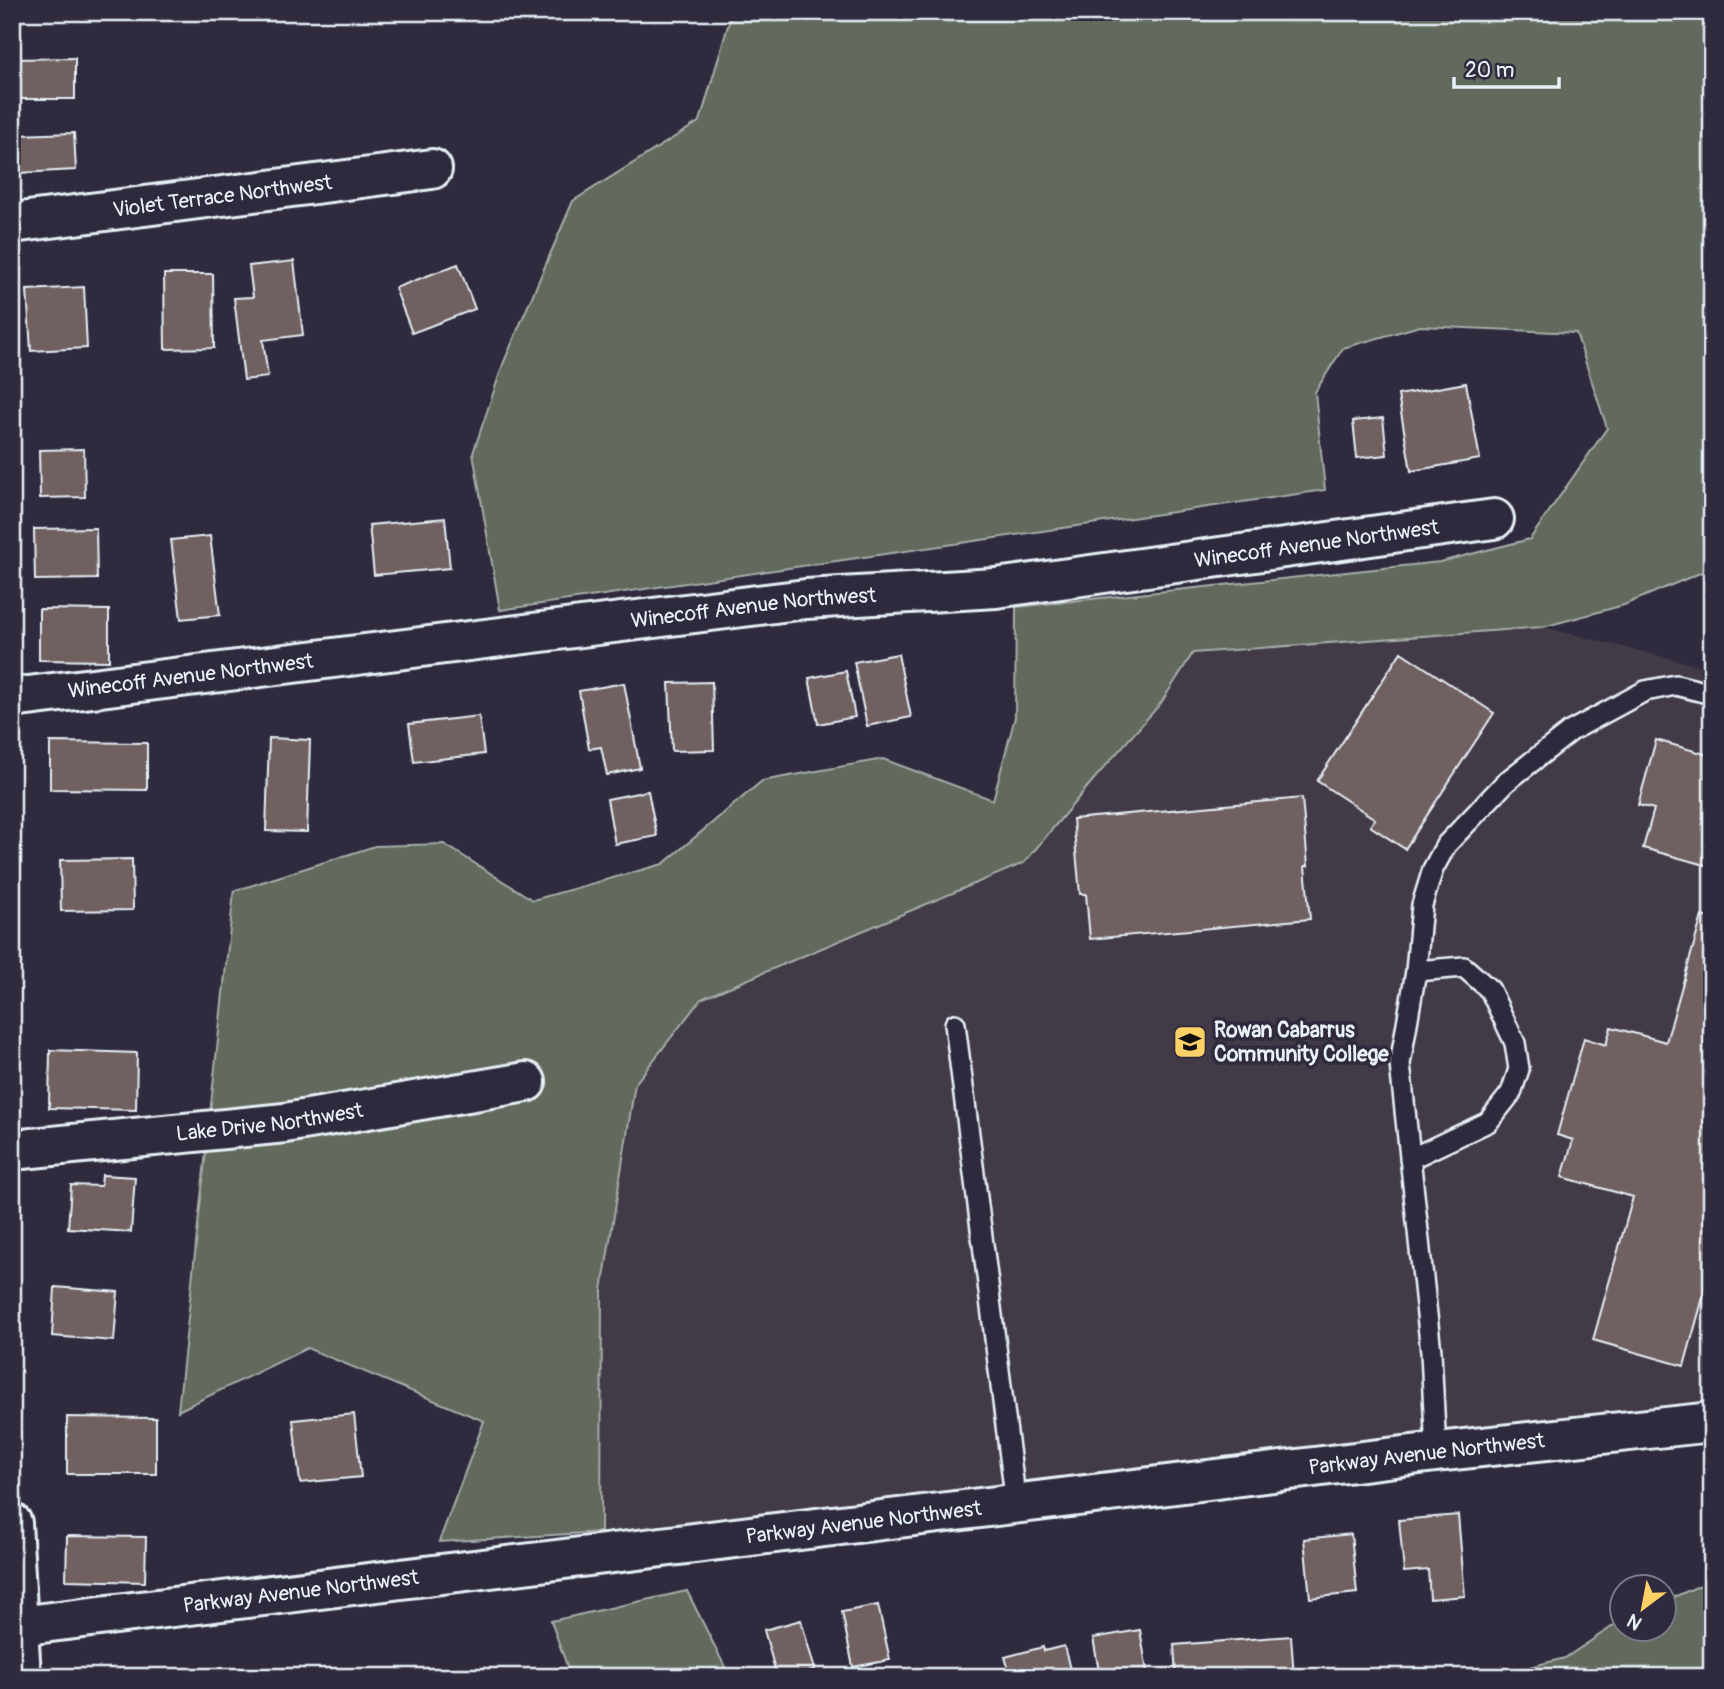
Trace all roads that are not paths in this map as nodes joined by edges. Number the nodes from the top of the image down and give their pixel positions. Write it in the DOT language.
graph roads {
  1 [pos="432,169"];
  2 [pos="12,223"];
  3 [pos="1494,519"];
  4 [pos="1712,694"];
  5 [pos="12,698"];
  6 [pos="1416,971"];
  7 [pos="955,1024"];
  8 [pos="526,1082"];
  9 [pos="12,1150"];
  10 [pos="1410,1159"];
  11 [pos="1712,1422"];
  12 [pos="1436,1452"];
  13 [pos="1016,1504"];
  14 [pos="12,1523"];
  15 [pos="18,1626"];
  16 [pos="21,1677"];
  1 -- 2 [label="street, Violet Terrace Northwest"];
  3 -- 5 [label="street, Winecoff Avenue Northwest"];
  4 -- 6 [label="lane"];
  6 -- 10 [label="lane"];
  6 -- 10 [label="lane"];
  7 -- 13 [label="lane"];
  8 -- 9 [label="street, Lake Drive Northwest"];
  10 -- 12 [label="lane"];
  11 -- 12 [label="street, Parkway Avenue Northwest"];
  12 -- 13 [label="street, Parkway Avenue Northwest"];
  13 -- 15 [label="street, Parkway Avenue Northwest"];
  14 -- 15 [label="street"];
  15 -- 16 [label="street"];
}
